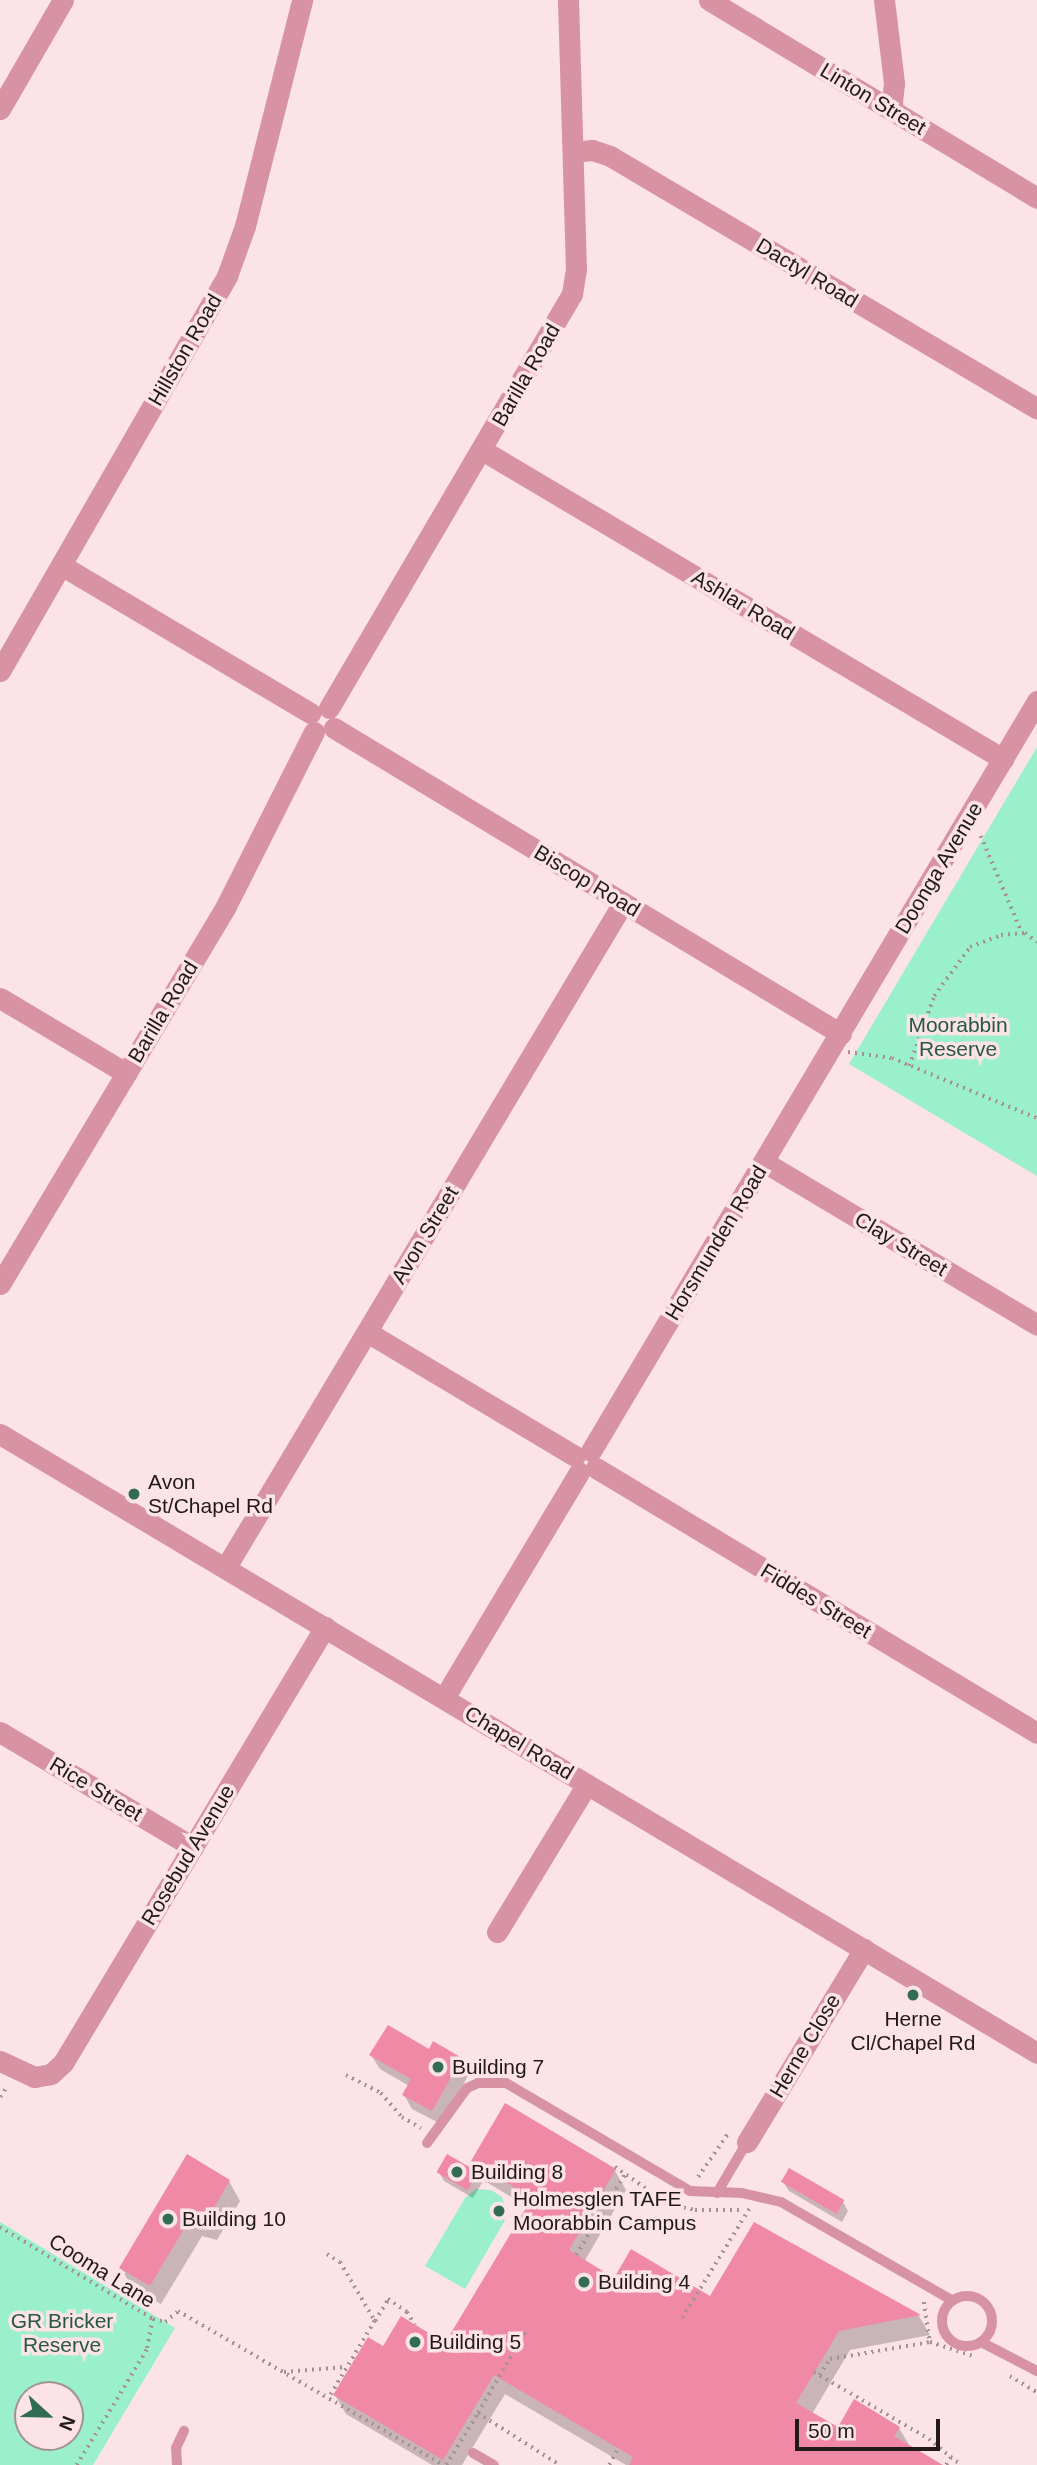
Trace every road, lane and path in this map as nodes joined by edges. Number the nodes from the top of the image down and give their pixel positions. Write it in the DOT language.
graph roads {
  1 [pos="63,0"];
  2 [pos="302,0"];
  3 [pos="568,0"];
  4 [pos="709,0"];
  5 [pos="884,0"];
  6 [pos="0,109"];
  7 [pos="891,110"];
  8 [pos="573,152"];
  9 [pos="1037,198"];
  10 [pos="1037,409"];
  11 [pos="482,450"];
  12 [pos="61,565"];
  13 [pos="8,639"];
  14 [pos="0,671"];
  15 [pos="1037,701"];
  16 [pos="322,720"];
  17 [pos="1003,760"];
  18 [pos="979,838"];
  19 [pos="623,903"];
  20 [pos="1022,933"];
  21 [pos="1037,942"];
  22 [pos="0,998"];
  23 [pos="837,1039"];
  24 [pos="909,1066"];
  25 [pos="126,1073"];
  26 [pos="1037,1118"];
  27 [pos="764,1162"];
  28 [pos="0,1284"];
  29 [pos="1037,1325"];
  30 [pos="367,1332"];
  31 [pos="0,1434"];
  32 [pos="585,1462"];
  33 [pos="226,1567"];
  34 [pos="325,1627"];
  35 [pos="444,1698"];
  36 [pos="0,1732"];
  37 [pos="1037,1733"];
  38 [pos="587,1784"];
  39 [pos="193,1847"];
  40 [pos="497,1933"];
  41 [pos="863,1949"];
  42 [pos="1037,2053"];
  43 [pos="0,2061"];
  44 [pos="346,2075"];
  45 [pos="738,2137"];
  46 [pos="430,2139"];
  47 [pos="607,2161"];
  48 [pos="625,2174"];
  49 [pos="690,2191"];
  50 [pos="718,2193"];
  51 [pos="676,2207"];
  52 [pos="749,2209"];
  53 [pos="757,2211"];
  54 [pos="0,2227"];
  55 [pos="8,2232"];
  56 [pos="4,2239"];
  57 [pos="327,2253"];
  58 [pos="576,2255"];
  59 [pos="913,2296"];
  60 [pos="953,2301"];
  61 [pos="682,2318"];
  62 [pos="153,2319"];
  63 [pos="375,2321"];
  64 [pos="415,2325"];
  65 [pos="525,2332"];
  66 [pos="930,2342"];
  67 [pos="981,2342"];
  68 [pos="979,2358"];
  69 [pos="348,2367"];
  70 [pos="1002,2371"];
  71 [pos="1037,2371"];
  72 [pos="282,2372"];
  73 [pos="814,2372"];
  74 [pos="819,2375"];
  75 [pos="1037,2392"];
  76 [pos="330,2396"];
  77 [pos="478,2413"];
  78 [pos="184,2431"];
  79 [pos="618,2449"];
  80 [pos="473,2453"];
  81 [pos="951,2457"];
  82 [pos="78,2465"];
  83 [pos="177,2465"];
  84 [pos="445,2465"];
  85 [pos="494,2465"];
  86 [pos="560,2465"];
  87 [pos="609,2465"];
  88 [pos="946,2465"];
  89 [pos="961,2465"];
  1 -- 6 [label="street"];
  2 -- 12 [label="street, Hillston Road"];
  3 -- 8 [label="street, Barilla Road"];
  4 -- 7 [label="street, Linton Street"];
  5 -- 7 [label="street"];
  7 -- 9 [label="street, Linton Street"];
  8 -- 10 [label="street, Dactyl Road"];
  8 -- 11 [label="street, Barilla Road"];
  11 -- 16 [label="street, Barilla Road"];
  11 -- 17 [label="street, Ashlar Road"];
  12 -- 13 [label="street, Hillston Road"];
  12 -- 16 [label="street, Biscop Road"];
  13 -- 14 [label="street, Hillston Road"];
  15 -- 17 [label="street, Doonga Avenue"];
  16 -- 19 [label="street, Biscop Road"];
  16 -- 25 [label="street, Barilla Road"];
  17 -- 23 [label="street, Doonga Avenue"];
  18 -- 20 [label="path"];
  19 -- 23 [label="street, Biscop Road"];
  19 -- 30 [label="street, Avon Street"];
  20 -- 21 [label="path"];
  20 -- 24 [label="path"];
  22 -- 25 [label="street"];
  23 -- 24 [label="path"];
  23 -- 27 [label="street, Horsmunden Road"];
  24 -- 26 [label="path"];
  25 -- 28 [label="street, Barilla Road"];
  27 -- 29 [label="street, Clay Street"];
  27 -- 32 [label="street, Horsmunden Road"];
  30 -- 32 [label="street, Fiddes Street"];
  30 -- 33 [label="street, Avon Street"];
  31 -- 33 [label="street, Chapel Road"];
  32 -- 35 [label="street, Horsmunden Road"];
  32 -- 37 [label="street, Fiddes Street"];
  33 -- 34 [label="street, Chapel Road"];
  34 -- 35 [label="street, Chapel Road"];
  34 -- 39 [label="street, Rosebud Avenue"];
  35 -- 38 [label="street, Chapel Road"];
  36 -- 39 [label="street, Rice Street"];
  38 -- 40 [label="street"];
  38 -- 41 [label="street, Chapel Road"];
  39 -- 43 [label="street, Rosebud Avenue"];
  41 -- 42 [label="street, Chapel Road"];
  41 -- 45 [label="street, Herne Close"];
  44 -- 46 [label="path"];
  45 -- 49 [label="path"];
  45 -- 50 [label="lane"];
  46 -- 49 [label="lane"];
  47 -- 48 [label="path"];
  48 -- 51 [label="path"];
  48 -- 58 [label="path"];
  49 -- 50 [label="lane"];
  49 -- 51 [label="path"];
  50 -- 60 [label="lane"];
  51 -- 52 [label="path"];
  52 -- 53 [label="path"];
  52 -- 61 [label="path"];
  54 -- 55 [label="path, Cooma Lane"];
  55 -- 56 [label="path"];
  55 -- 62 [label="path, Cooma Lane"];
  57 -- 63 [label="path"];
  59 -- 66 [label="path"];
  60 -- 67 [label="lane"];
  60 -- 67 [label="lane"];
  62 -- 72 [label="path"];
  62 -- 82 [label="path, Cooma Lane"];
  63 -- 64 [label="path"];
  63 -- 69 [label="path"];
  65 -- 77 [label="path"];
  66 -- 68 [label="path"];
  66 -- 74 [label="path"];
  67 -- 71 [label="lane"];
  69 -- 72 [label="path"];
  69 -- 76 [label="path"];
  70 -- 75 [label="path"];
  72 -- 76 [label="path"];
  73 -- 74 [label="path"];
  74 -- 81 [label="path"];
  76 -- 84 [label="path"];
  77 -- 84 [label="path"];
  77 -- 86 [label="path"];
  78 -- 83 [label="lane"];
  79 -- 87 [label="path"];
  80 -- 85 [label="lane"];
  81 -- 88 [label="path"];
  81 -- 89 [label="path"];
}
